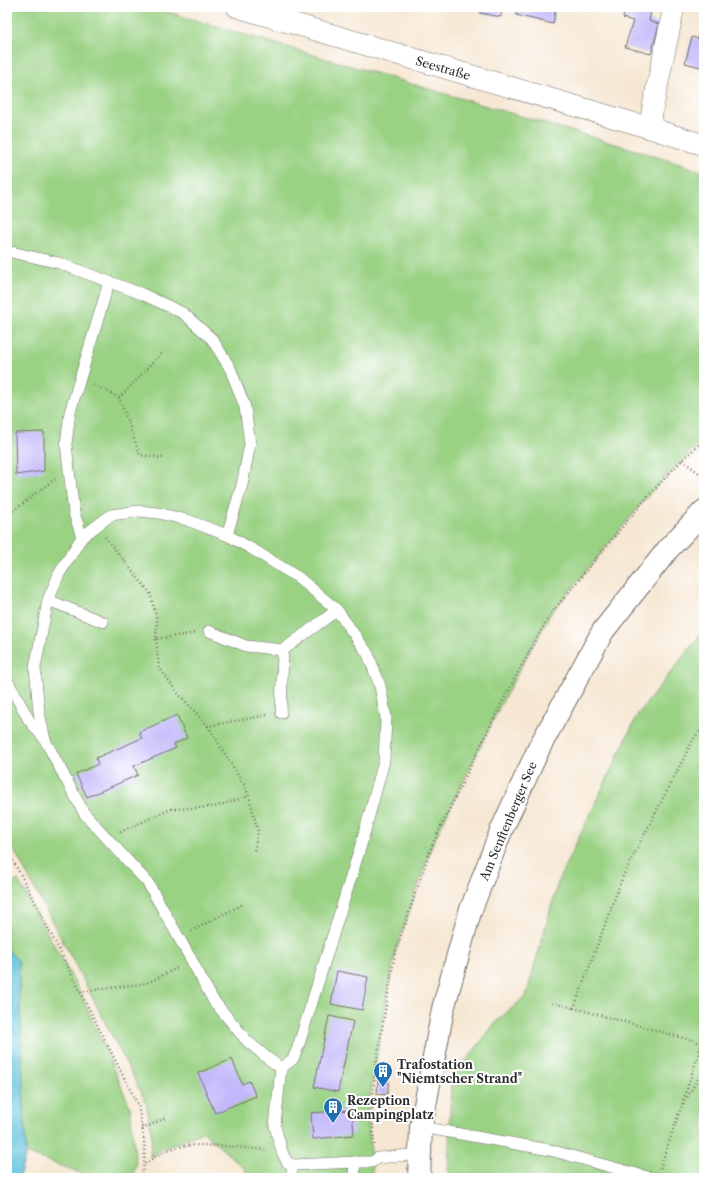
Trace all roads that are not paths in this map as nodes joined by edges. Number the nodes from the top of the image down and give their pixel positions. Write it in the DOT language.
graph roads {
  1 [pos="237,7"];
  2 [pos="674,7"];
  3 [pos="650,128"];
  4 [pos="704,145"];
  5 [pos="7,251"];
  6 [pos="109,282"];
  7 [pos="704,511"];
  8 [pos="227,535"];
  9 [pos="82,537"];
  10 [pos="48,600"];
  11 [pos="337,610"];
  12 [pos="103,622"];
  13 [pos="209,631"];
  14 [pos="283,650"];
  15 [pos="7,680"];
  16 [pos="281,713"];
  17 [pos="45,740"];
  18 [pos="281,1068"];
  19 [pos="421,1127"];
  20 [pos="420,1154"];
  21 [pos="355,1162"];
  22 [pos="293,1165"];
  23 [pos="655,1175"];
  24 [pos="291,1178"];
  25 [pos="354,1178"];
  26 [pos="419,1178"];
  1 -- 3 [label="street, Seestraße"];
  2 -- 3 [label="street"];
  3 -- 4 [label="street, Seestraße"];
  5 -- 6 [label="lane"];
  6 -- 8 [label="lane"];
  6 -- 9 [label="lane"];
  7 -- 19 [label="street, Am Senftenberger See"];
  8 -- 9 [label="lane"];
  8 -- 11 [label="lane"];
  9 -- 10 [label="lane"];
  10 -- 12 [label="lane"];
  10 -- 17 [label="lane"];
  11 -- 14 [label="lane"];
  11 -- 18 [label="lane"];
  13 -- 14 [label="lane"];
  14 -- 16 [label="lane"];
  15 -- 17 [label="lane"];
  17 -- 18 [label="lane"];
  18 -- 22 [label="lane"];
  19 -- 20 [label="street, Am Senftenberger See"];
  19 -- 23 [label="lane"];
  20 -- 21 [label="lane"];
  20 -- 26 [label="street, Am Senftenberger See"];
  21 -- 22 [label="lane"];
  21 -- 25 [label="lane"];
  22 -- 24 [label="lane"];
}
